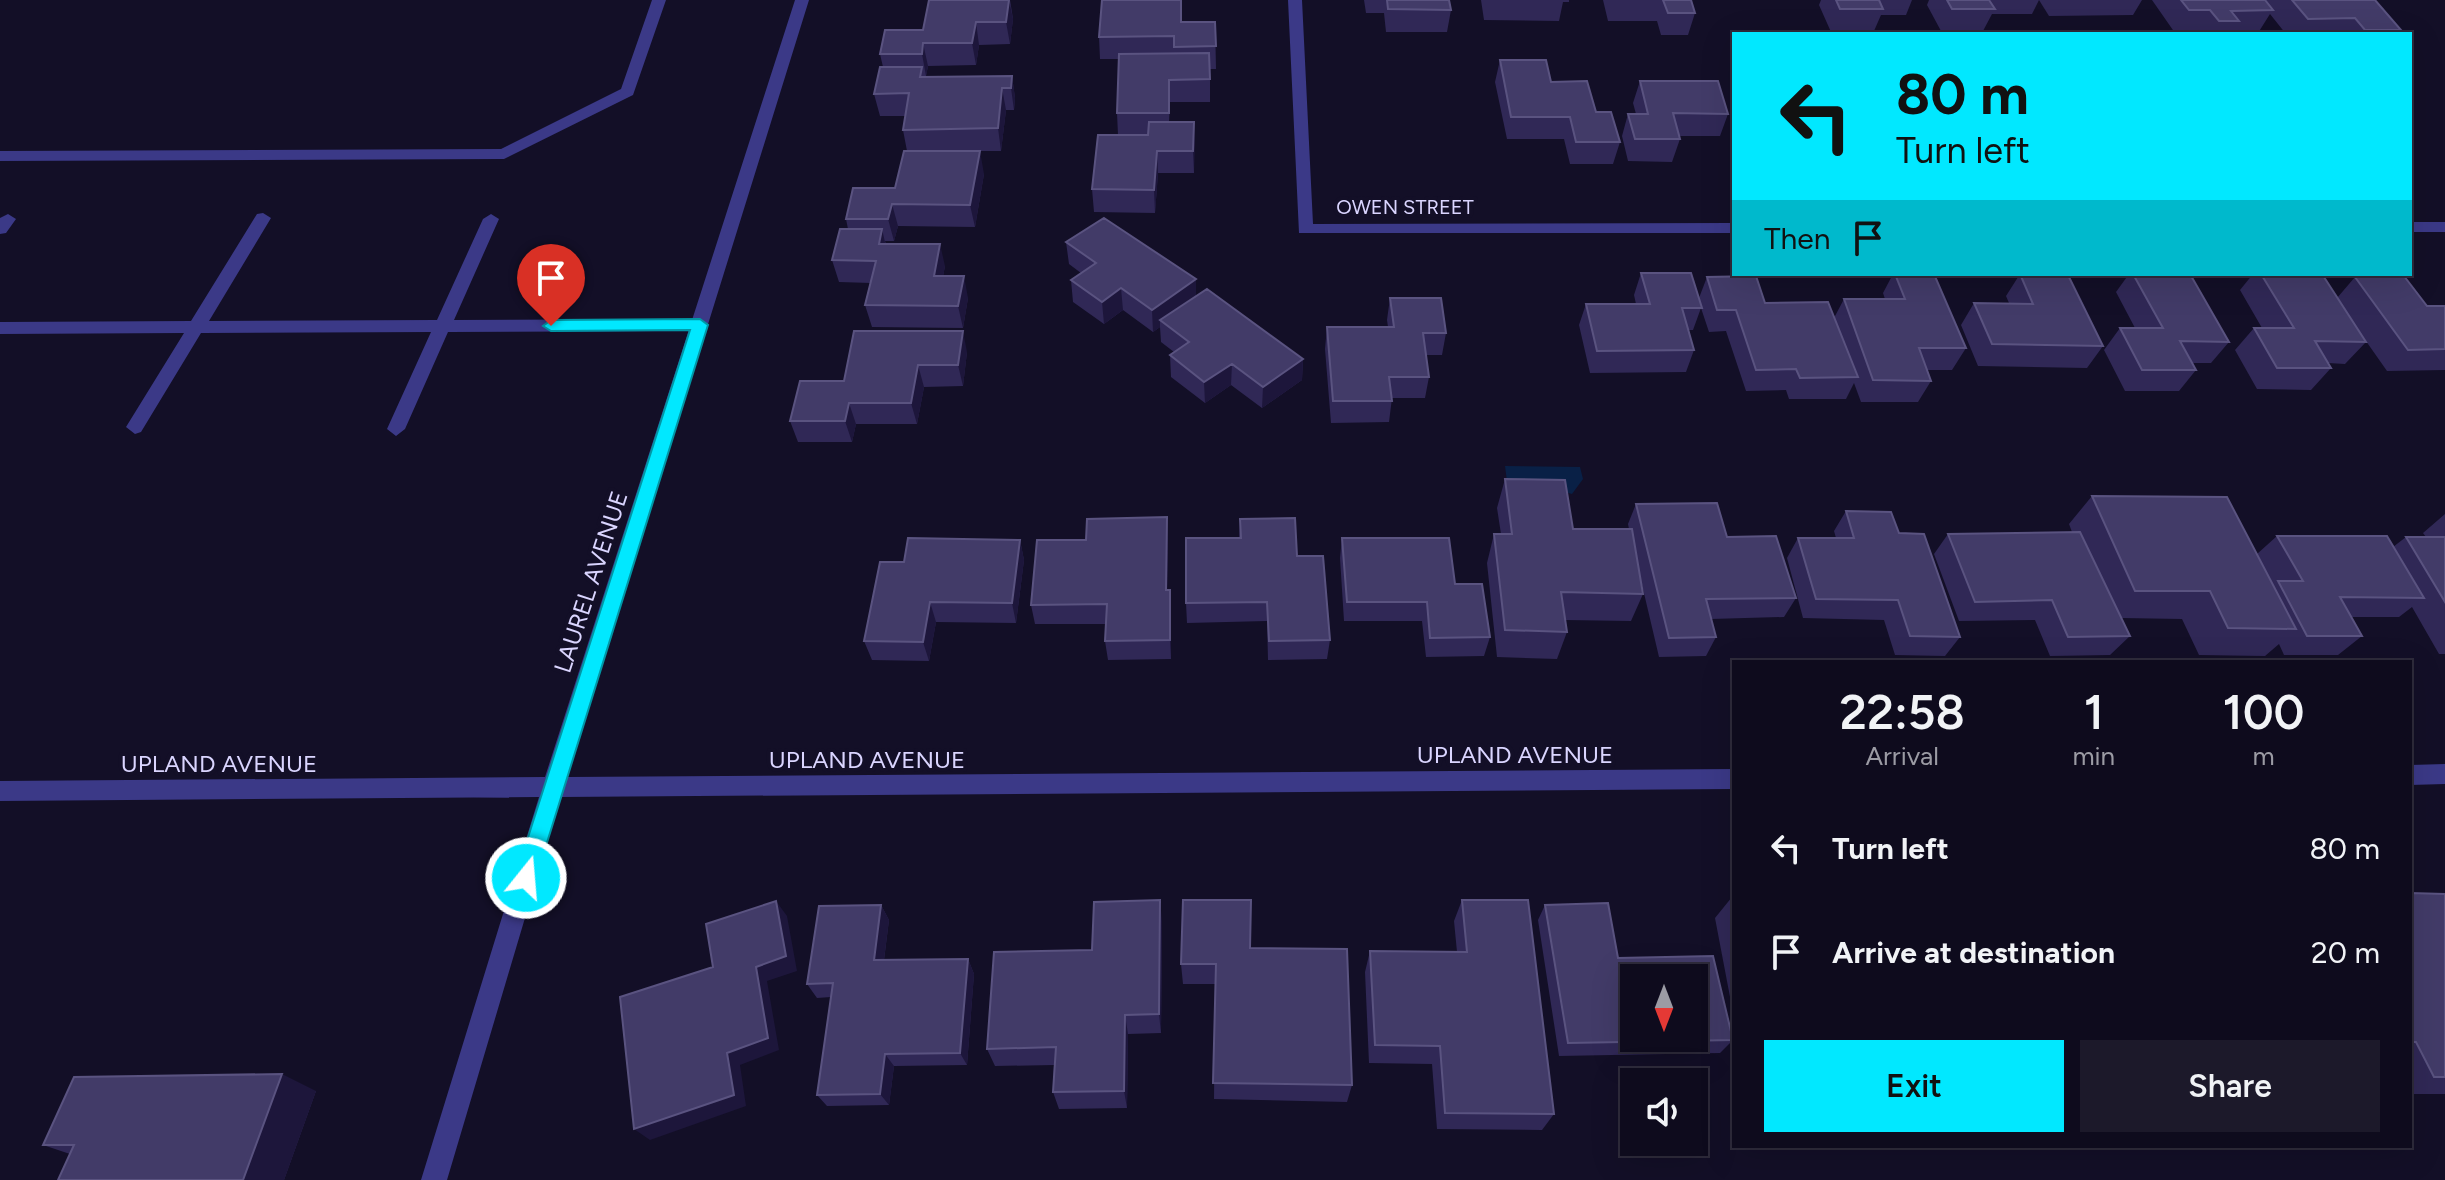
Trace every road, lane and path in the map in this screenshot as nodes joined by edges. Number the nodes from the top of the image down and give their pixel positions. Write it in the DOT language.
graph roads {
  1 [pos="659,0"];
  2 [pos="802,0"];
  3 [pos="1295,0"];
  4 [pos="0,156"];
  5 [pos="263,218"];
  6 [pos="491,219"];
  7 [pos="2412,227"];
  8 [pos="2445,227"];
  9 [pos="1732,228"];
  10 [pos="700,325"];
  11 [pos="444,326"];
  12 [pos="196,327"];
  13 [pos="0,328"];
  14 [pos="135,427"];
  15 [pos="396,429"];
  16 [pos="2445,774"];
  17 [pos="2412,775"];
  18 [pos="1732,779"];
  19 [pos="553,788"];
  20 [pos="0,791"];
  21 [pos="434,1180"];
  1 -- 4 [label="street"];
  2 -- 10 [label="street, LAUREL AVENUE"];
  3 -- 9 [label="street, OWEN STREET"];
  5 -- 12 [label="street"];
  6 -- 11 [label="street"];
  7 -- 8 [label="street"];
  10 -- 11 [label="street"];
  10 -- 19 [label="street, LAUREL AVENUE"];
  11 -- 12 [label="street"];
  11 -- 15 [label="street"];
  12 -- 13 [label="street"];
  12 -- 14 [label="street"];
  16 -- 17 [label="street"];
  18 -- 19 [label="street, UPLAND AVENUE"];
  19 -- 20 [label="street, UPLAND AVENUE"];
  19 -- 21 [label="street, LAUREL AVENUE"];
}
